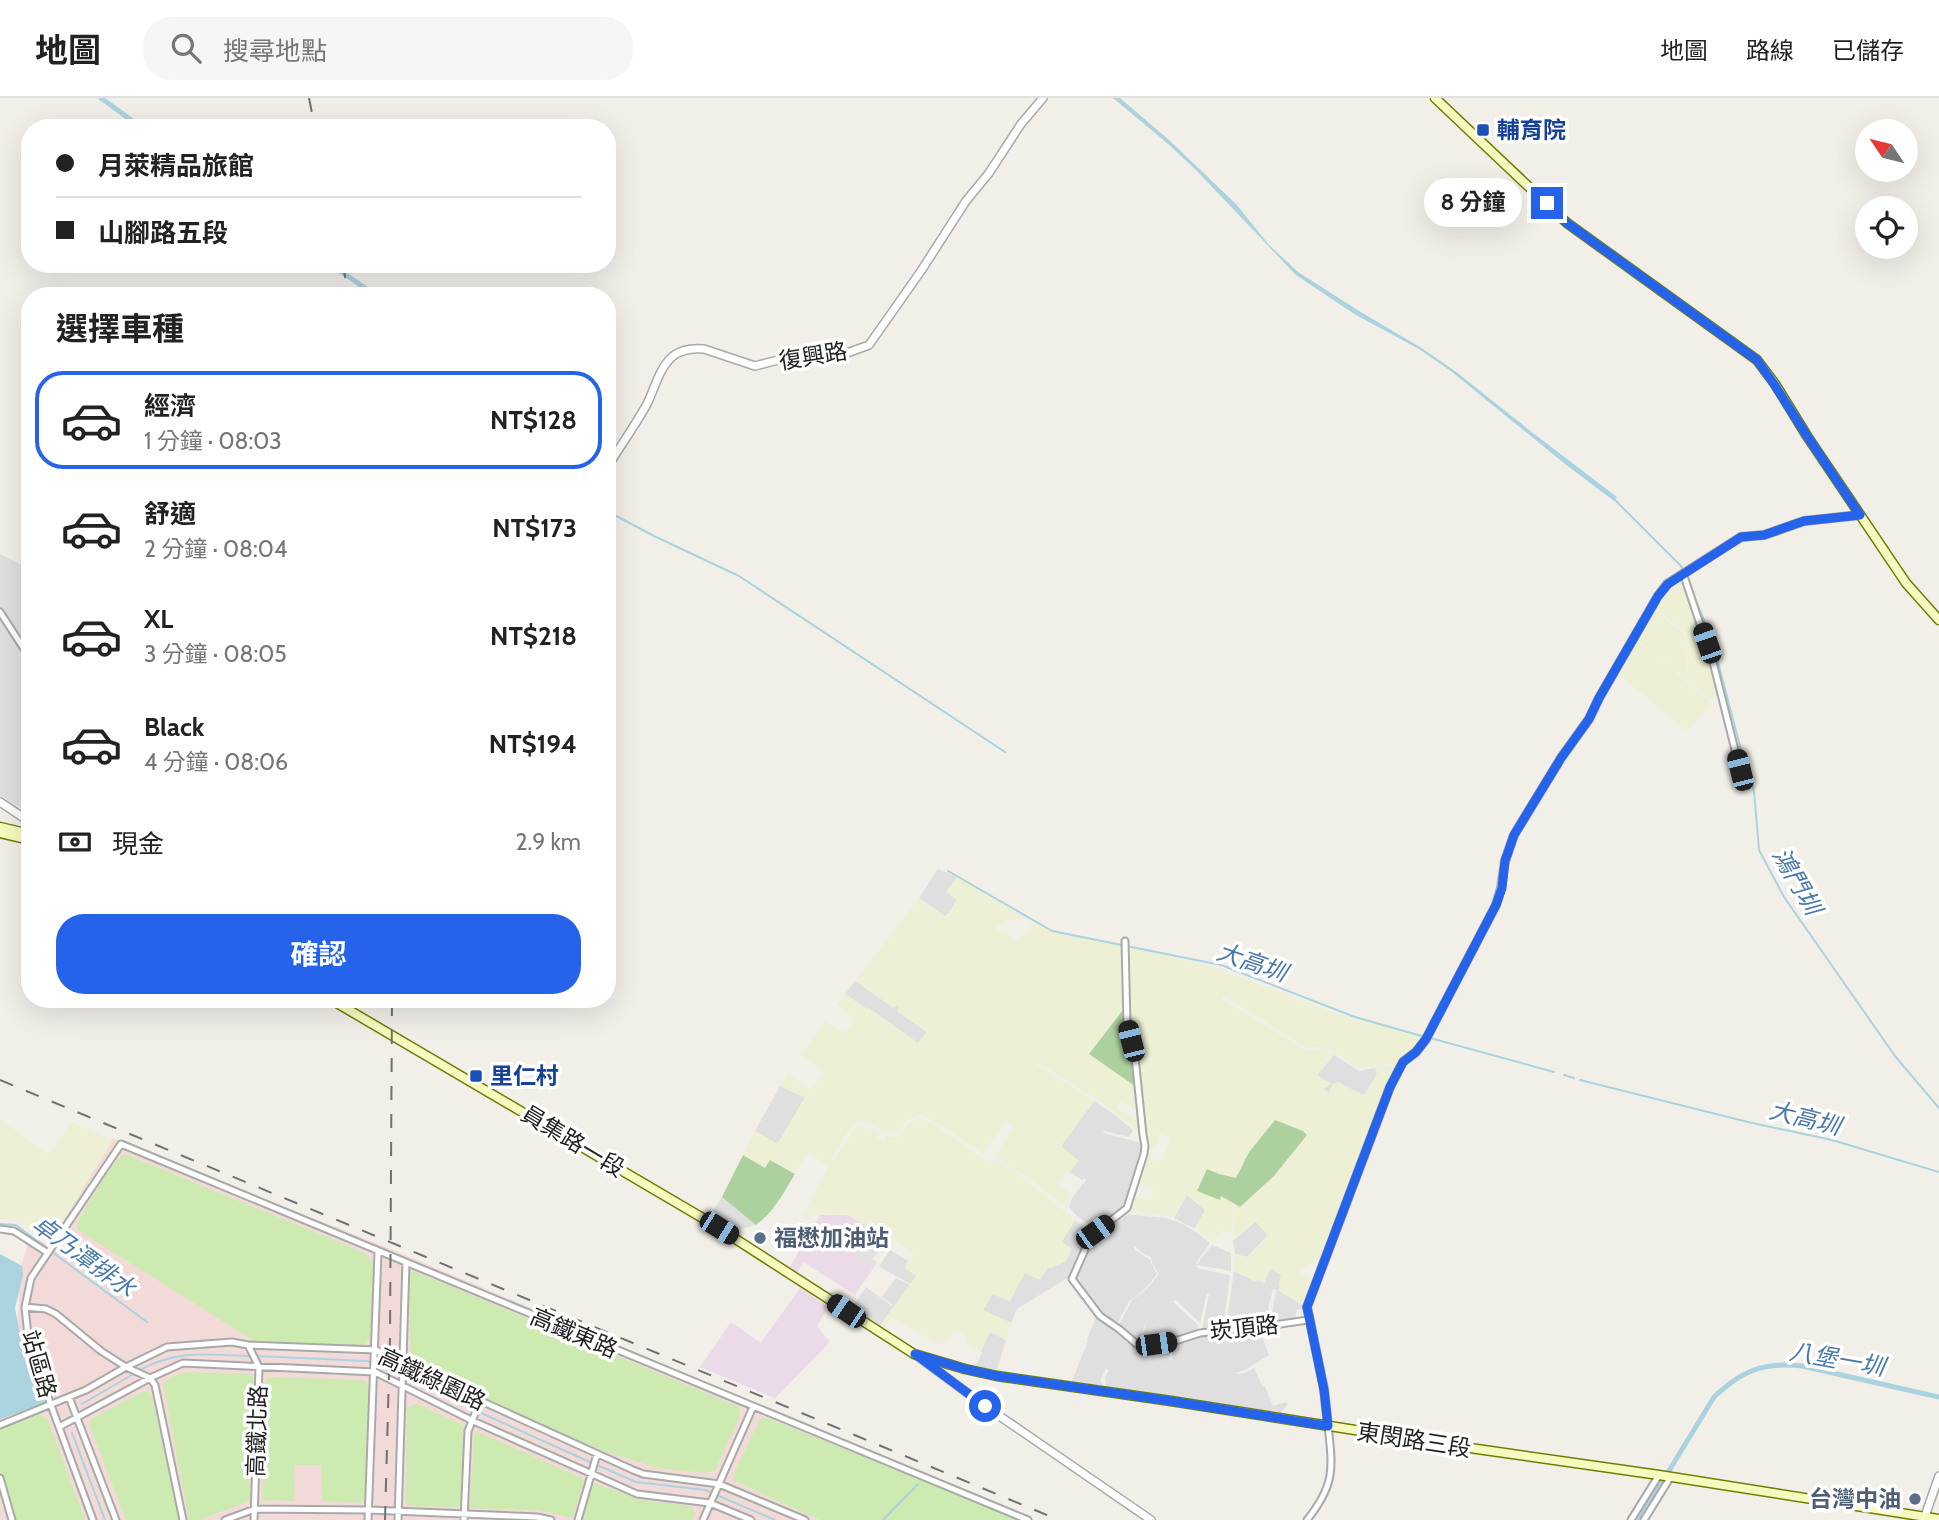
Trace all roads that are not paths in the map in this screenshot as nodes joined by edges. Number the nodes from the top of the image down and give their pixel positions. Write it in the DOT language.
graph roads {
  1 [pos="1043,98"];
  2 [pos="1435,98"];
  3 [pos="616,454"];
  4 [pos="1860,515"];
  5 [pos="1684,572"];
  6 [pos="0,612"];
  7 [pos="1939,620"];
  8 [pos="21,644"];
  9 [pos="1740,770"];
  10 [pos="0,802"];
  11 [pos="21,816"];
  12 [pos="0,827"];
  13 [pos="0,832"];
  14 [pos="21,832"];
  15 [pos="21,837"];
  16 [pos="1125,941"];
  17 [pos="345,1008"];
  18 [pos="121,1144"];
  19 [pos="0,1229"];
  20 [pos="49,1252"];
  21 [pos="378,1252"];
  22 [pos="405,1262"];
  23 [pos="25,1307"];
  24 [pos="1308,1320"];
  25 [pos="248,1345"];
  26 [pos="376,1350"];
  27 [pos="915,1354"];
  28 [pos="402,1365"];
  29 [pos="126,1367"];
  30 [pos="259,1367"];
  31 [pos="375,1372"];
  32 [pos="150,1378"];
  33 [pos="401,1387"];
  34 [pos="69,1398"];
  35 [pos="480,1401"];
  36 [pos="50,1404"];
  37 [pos="753,1407"];
  38 [pos="77,1417"];
  39 [pos="471,1420"];
  40 [pos="0,1424"];
  41 [pos="1328,1426"];
  42 [pos="59,1427"];
  43 [pos="597,1454"];
  44 [pos="590,1474"];
  45 [pos="1939,1476"];
  46 [pos="1665,1477"];
  47 [pos="0,1478"];
  48 [pos="719,1483"];
  49 [pos="710,1503"];
  50 [pos="255,1509"];
  51 [pos="369,1510"];
  52 [pos="398,1512"];
  53 [pos="465,1517"];
  54 [pos="1924,1519"];
  55 [pos="12,1520"];
  56 [pos="93,1520"];
  57 [pos="116,1520"];
  58 [pos="183,1520"];
  59 [pos="225,1520"];
  60 [pos="254,1520"];
  61 [pos="368,1520"];
  62 [pos="398,1520"];
  63 [pos="551,1520"];
  64 [pos="578,1520"];
  65 [pos="703,1520"];
  66 [pos="751,1520"];
  67 [pos="805,1520"];
  68 [pos="1028,1520"];
  69 [pos="1151,1520"];
  70 [pos="1307,1520"];
  71 [pos="1631,1520"];
  72 [pos="1644,1520"];
  73 [pos="1939,1520"];
  1 -- 3 [label="street, 復興路"];
  2 -- 4 [label="main road"];
  4 -- 5 [label="street"];
  4 -- 7 [label="main road"];
  5 -- 9 [label="street"];
  5 -- 24 [label="street"];
  6 -- 8 [label="street"];
  10 -- 11 [label="street"];
  12 -- 14 [label="main road"];
  13 -- 15 [label="main road"];
  16 -- 24 [label="street, 崁頂路"];
  17 -- 27 [label="main road, 員集路一段"];
  18 -- 20 [label="street, 站區路"];
  18 -- 21 [label="street, 高鐵東路"];
  19 -- 20 [label="street"];
  20 -- 23 [label="street, 站區路"];
  21 -- 22 [label="street, 高鐵東路"];
  21 -- 26 [label="street"];
  22 -- 28 [label="street"];
  22 -- 37 [label="street, 高鐵東路"];
  23 -- 29 [label="street"];
  23 -- 36 [label="street, 站區路"];
  24 -- 41 [label="street"];
  25 -- 26 [label="street, 高鐵綠園路"];
  25 -- 29 [label="street, 高鐵綠園路"];
  25 -- 30 [label="street, 高鐵北路"];
  26 -- 28 [label="street, 高鐵綠園路"];
  26 -- 31 [label="street"];
  27 -- 41 [label="main road, 東閔路三段"];
  27 -- 69 [label="street"];
  28 -- 33 [label="street"];
  28 -- 35 [label="street, 高鐵綠園路"];
  29 -- 32 [label="street"];
  29 -- 34 [label="street, 高鐵綠園路"];
  30 -- 31 [label="street, 高鐵綠園路"];
  30 -- 32 [label="street, 高鐵綠園路"];
  30 -- 50 [label="street, 高鐵北路"];
  31 -- 33 [label="street, 高鐵綠園路"];
  31 -- 51 [label="street"];
  32 -- 38 [label="street, 高鐵綠園路"];
  32 -- 58 [label="street"];
  33 -- 39 [label="street, 高鐵綠園路"];
  33 -- 52 [label="street"];
  34 -- 36 [label="street, 高鐵綠園路"];
  34 -- 38 [label="street, 站區路"];
  35 -- 39 [label="street"];
  35 -- 43 [label="street, 高鐵綠園路"];
  36 -- 40 [label="street, 高鐵綠園路"];
  36 -- 42 [label="street, 站區路"];
  37 -- 48 [label="street"];
  37 -- 68 [label="street, 高鐵東路"];
  38 -- 42 [label="street, 高鐵綠園路"];
  38 -- 57 [label="street, 站區路"];
  39 -- 44 [label="street, 高鐵綠園路"];
  39 -- 53 [label="street"];
  41 -- 46 [label="main road, 東閔路三段"];
  41 -- 70 [label="street"];
  42 -- 56 [label="street, 站區路"];
  43 -- 44 [label="street"];
  43 -- 48 [label="street, 高鐵綠園路"];
  44 -- 49 [label="street, 高鐵綠園路"];
  44 -- 64 [label="street"];
  45 -- 54 [label="street"];
  46 -- 54 [label="main road, 東閔路三段"];
  46 -- 71 [label="street"];
  46 -- 72 [label="street"];
  47 -- 55 [label="street"];
  48 -- 49 [label="street"];
  48 -- 67 [label="street, 高鐵綠園路"];
  49 -- 65 [label="street"];
  49 -- 66 [label="street, 高鐵綠園路"];
  50 -- 51 [label="street"];
  50 -- 59 [label="street"];
  50 -- 60 [label="street, 高鐵北路"];
  51 -- 52 [label="street"];
  51 -- 61 [label="street"];
  52 -- 53 [label="street"];
  52 -- 62 [label="street"];
  53 -- 63 [label="street"];
  54 -- 73 [label="main road, 東閔路三段"];
}
